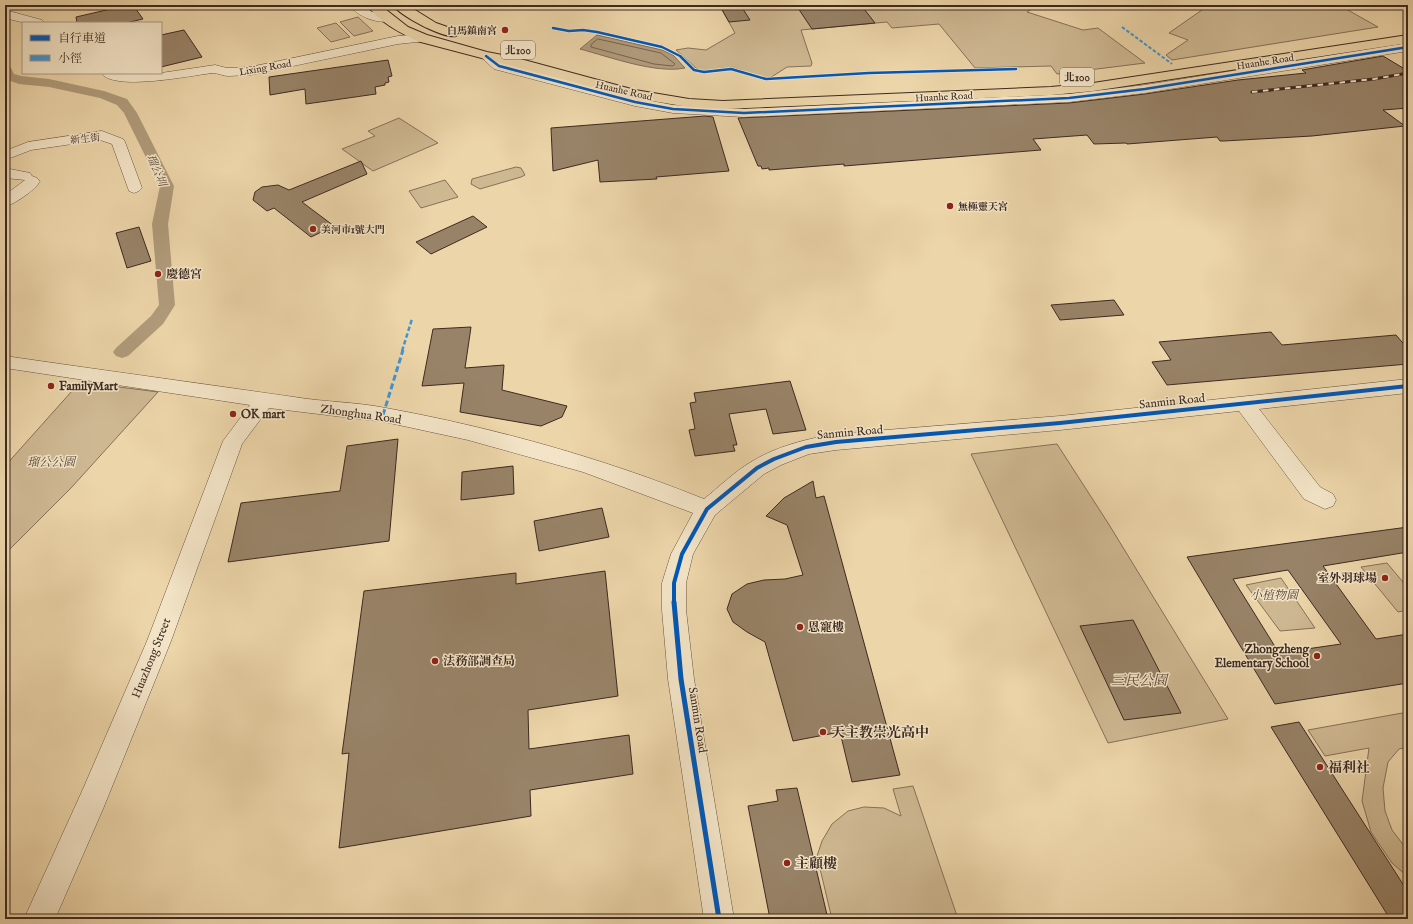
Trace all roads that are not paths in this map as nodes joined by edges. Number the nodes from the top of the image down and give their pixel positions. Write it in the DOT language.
graph roads {
  1 [pos="355,5"];
  2 [pos="372,5"];
  3 [pos="398,5"];
  4 [pos="5,14"];
  5 [pos="387,18"];
  6 [pos="34,22"];
  7 [pos="1408,27"];
  8 [pos="468,37"];
  9 [pos="422,38"];
  10 [pos="1408,39"];
  11 [pos="503,46"];
  12 [pos="1387,46"];
  13 [pos="1408,47"];
  14 [pos="110,74"];
  15 [pos="5,156"];
  16 [pos="5,173"];
  17 [pos="134,188"];
  18 [pos="5,202"];
  19 [pos="5,362"];
  20 [pos="1408,386"];
  21 [pos="264,400"];
  22 [pos="1244,404"];
  23 [pos="1325,500"];
  24 [pos="707,510"];
  25 [pos="39,919"];
  26 [pos="719,919"];
  1 -- 5 [label="street, Huanhe Road"];
  2 -- 5 [label="highway, Huanhe Road / 北100"];
  3 -- 8 [label="highway"];
  4 -- 6 [label="street"];
  5 -- 9 [label="highway, Huanhe Road / 北100"];
  7 -- 11 [label="highway, Huanhe Road / 北100"];
  9 -- 12 [label="highway, Huanhe Road / 北100"];
  9 -- 14 [label="street, Lixing Road"];
  10 -- 12 [label="highway, Huanhe Road / 北100"];
  12 -- 13 [label="street, Huanhe Road"];
  15 -- 17 [label="street, 新生街"];
  16 -- 18 [label="street"];
  19 -- 21 [label="street, Zhonghua Road"];
  20 -- 22 [label="street, Sanmin Road"];
  21 -- 24 [label="street, Zhonghua Road"];
  21 -- 25 [label="street, Huazhong Street"];
  22 -- 23 [label="street"];
  22 -- 24 [label="street, Sanmin Road"];
  24 -- 26 [label="street, Sanmin Road"];
}
